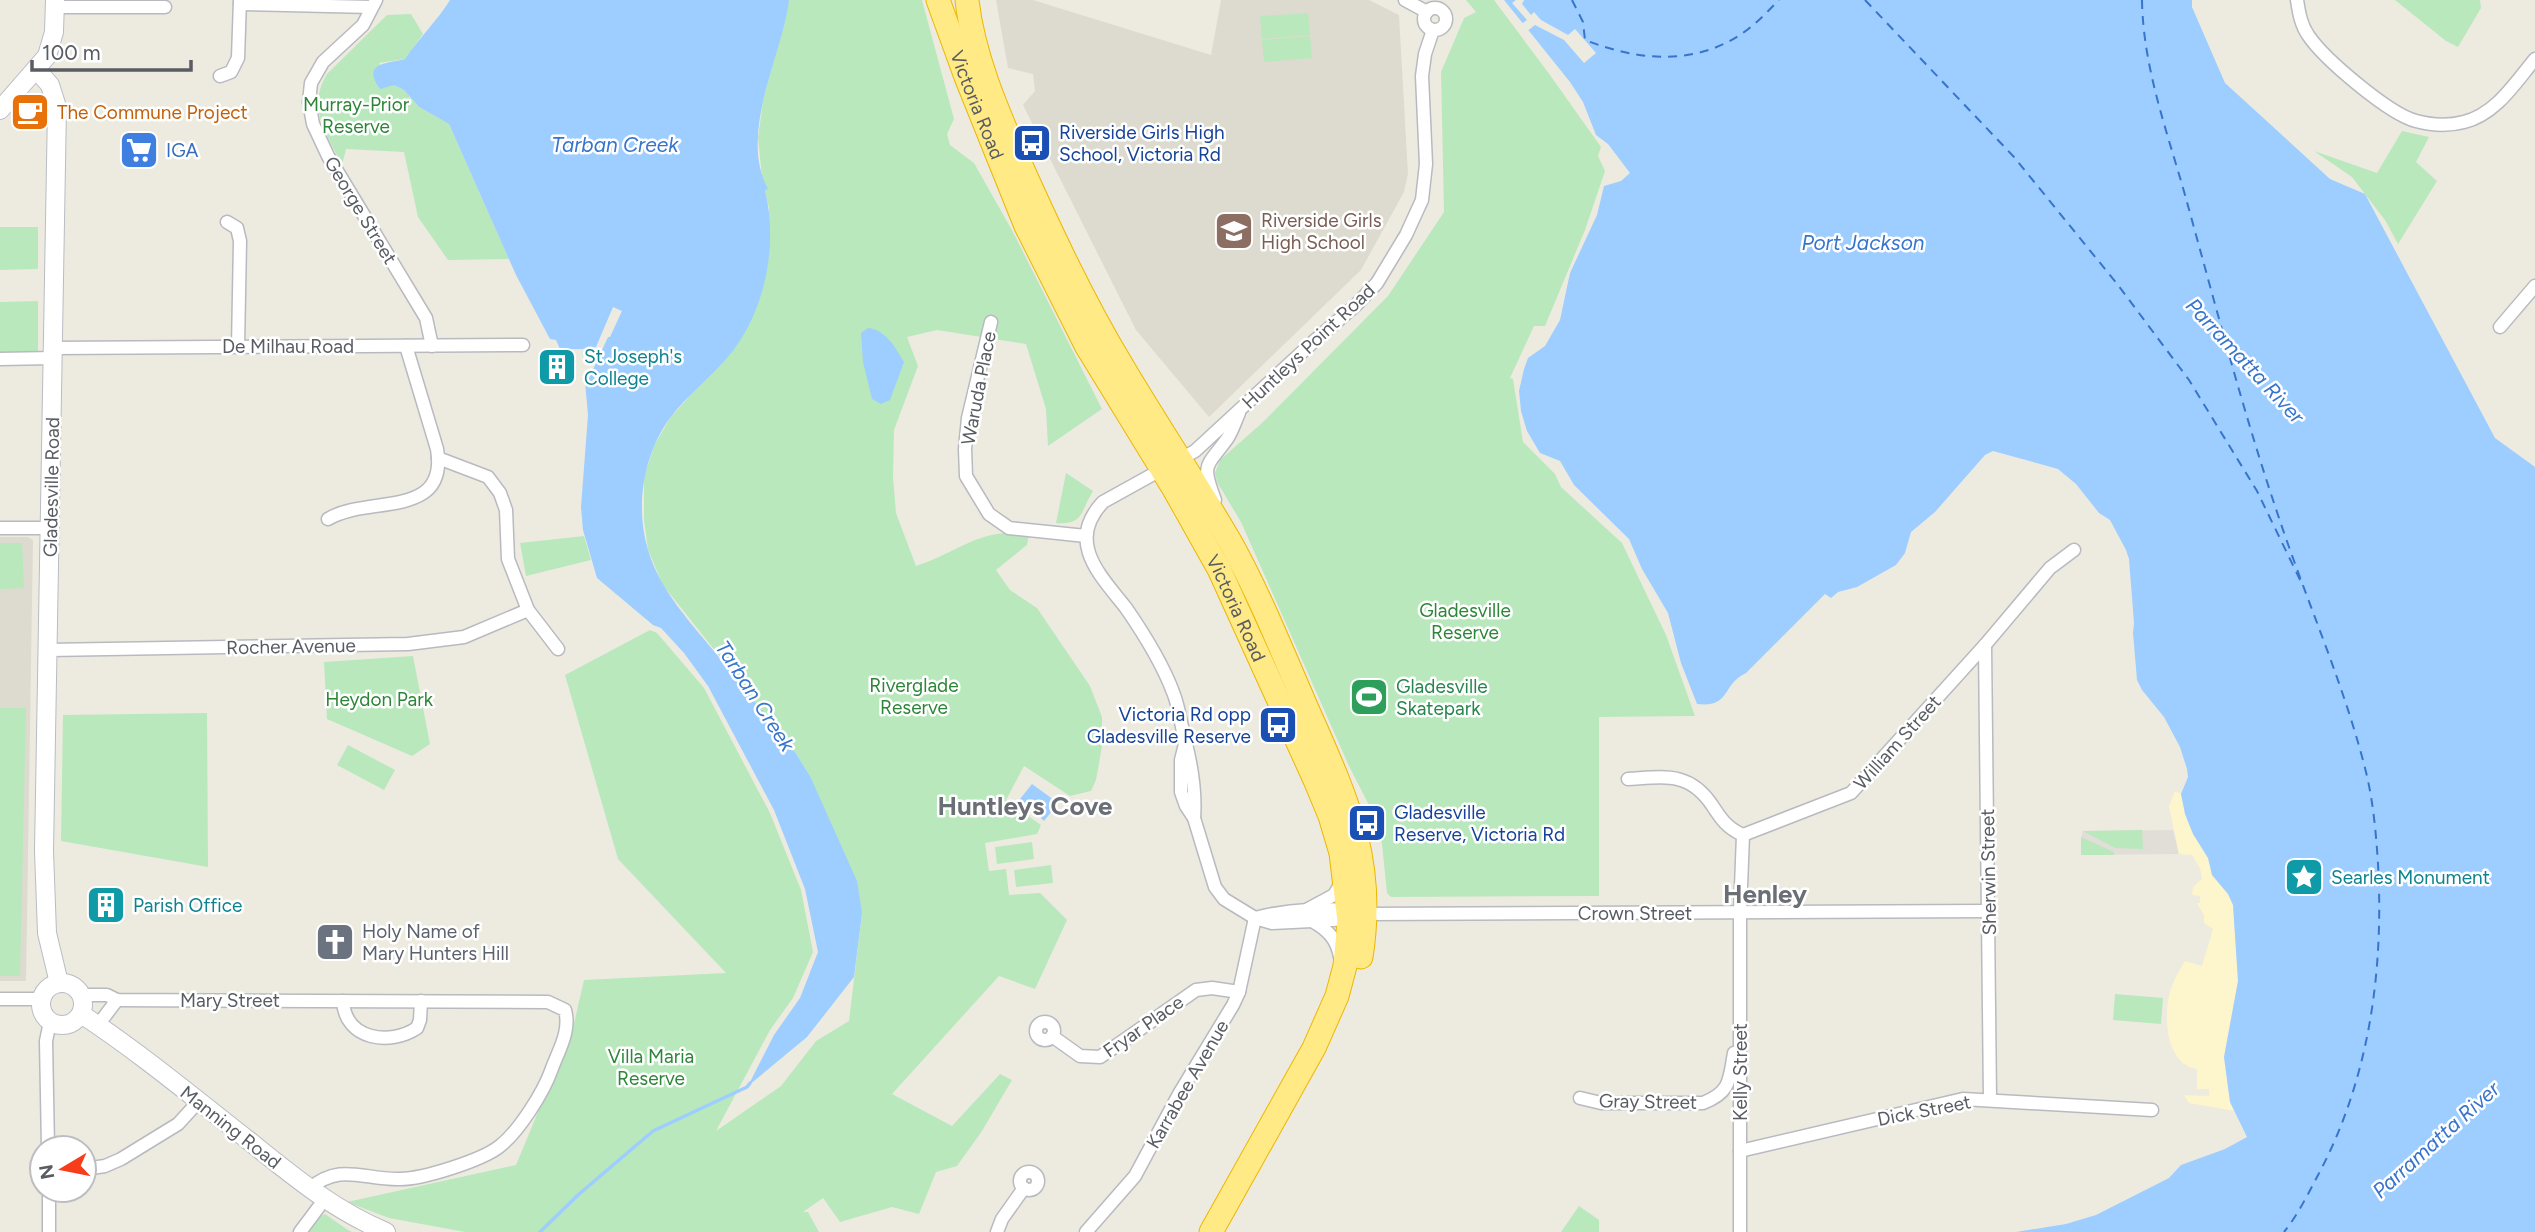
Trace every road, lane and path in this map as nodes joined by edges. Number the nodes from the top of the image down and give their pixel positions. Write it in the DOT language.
graph roads {
  1 [pos="938,0"];
  2 [pos="968,0"];
  3 [pos="1405,0"];
  4 [pos="2297,0"];
  5 [pos="240,2"];
  6 [pos="55,3"];
  7 [pos="147,4"];
  8 [pos="374,4"];
  9 [pos="165,8"];
  10 [pos="1427,12"];
  11 [pos="1433,30"];
  12 [pos="2535,59"];
  13 [pos="37,70"];
  14 [pos="220,76"];
  15 [pos="0,110"];
  16 [pos="227,222"];
  17 [pos="2535,286"];
  18 [pos="991,322"];
  19 [pos="2500,327"];
  20 [pos="523,345"];
  21 [pos="406,346"];
  22 [pos="432,346"];
  23 [pos="239,347"];
  24 [pos="53,353"];
  25 [pos="0,359"];
  26 [pos="1242,407"];
  27 [pos="440,458"];
  28 [pos="1171,466"];
  29 [pos="328,519"];
  30 [pos="0,528"];
  31 [pos="50,528"];
  32 [pos="1086,536"];
  33 [pos="1233,547"];
  34 [pos="2074,550"];
  35 [pos="528,610"];
  36 [pos="1985,645"];
  37 [pos="558,649"];
  38 [pos="48,650"];
  39 [pos="1628,779"];
  40 [pos="1743,835"];
  41 [pos="1340,849"];
  42 [pos="1988,911"];
  43 [pos="1301,912"];
  44 [pos="1740,912"];
  45 [pos="1354,915"];
  46 [pos="1255,918"];
  47 [pos="1312,921"];
  48 [pos="1342,978"];
  49 [pos="59,983"];
  50 [pos="1239,992"];
  51 [pos="81,995"];
  52 [pos="0,999"];
  53 [pos="41,999"];
  54 [pos="117,1000"];
  55 [pos="343,1001"];
  56 [pos="421,1001"];
  57 [pos="81,1014"];
  58 [pos="1740,1022"];
  59 [pos="50,1023"];
  60 [pos="98,1025"];
  61 [pos="1052,1036"];
  62 [pos="1580,1098"];
  63 [pos="1990,1099"];
  64 [pos="199,1101"];
  65 [pos="2152,1110"];
  66 [pos="48,1134"];
  67 [pos="1740,1151"];
  68 [pos="98,1167"];
  69 [pos="1024,1188"];
  70 [pos="317,1194"];
  71 [pos="48,1204"];
  72 [pos="49,1232"];
  73 [pos="300,1232"];
  74 [pos="386,1232"];
  75 [pos="997,1232"];
  76 [pos="1086,1232"];
  77 [pos="1211,1232"];
  78 [pos="1224,1232"];
  79 [pos="1740,1232"];
  1 -- 28 [label="highway, Victoria Road"];
  2 -- 28 [label="highway, Victoria Road"];
  3 -- 10 [label="street"];
  4 -- 12 [label="street"];
  5 -- 8 [label="street"];
  5 -- 14 [label="street"];
  6 -- 7 [label="street"];
  6 -- 13 [label="street"];
  7 -- 9 [label="street"];
  8 -- 22 [label="street, George Street"];
  10 -- 11 [label="street"];
  10 -- 11 [label="street"];
  11 -- 26 [label="street, Huntleys Point Road"];
  13 -- 15 [label="street"];
  13 -- 24 [label="street, Gladesville Road"];
  16 -- 23 [label="street"];
  17 -- 19 [label="street"];
  18 -- 32 [label="street, Waruda Place"];
  20 -- 22 [label="street, De Milhau Road"];
  21 -- 22 [label="street, De Milhau Road"];
  21 -- 23 [label="street, De Milhau Road"];
  21 -- 27 [label="street"];
  23 -- 24 [label="street, De Milhau Road"];
  24 -- 25 [label="street, De Milhau Road"];
  24 -- 31 [label="street, Gladesville Road"];
  26 -- 28 [label="street, Huntleys Point Road"];
  26 -- 33 [label="street"];
  27 -- 29 [label="street"];
  27 -- 35 [label="street"];
  28 -- 32 [label="street, Huntleys Point Road"];
  28 -- 33 [label="highway, Victoria Road"];
  28 -- 41 [label="highway, Victoria Road"];
  30 -- 31 [label="street"];
  31 -- 38 [label="street, Gladesville Road"];
  32 -- 46 [label="street"];
  33 -- 45 [label="highway, Victoria Road"];
  34 -- 36 [label="street, William Street"];
  35 -- 37 [label="street"];
  35 -- 38 [label="street, Rocher Avenue"];
  36 -- 40 [label="street, William Street"];
  36 -- 42 [label="street, Sherwin Street"];
  38 -- 49 [label="street, Gladesville Road"];
  39 -- 40 [label="street"];
  40 -- 44 [label="street"];
  41 -- 43 [label="street"];
  41 -- 45 [label="highway, Victoria Road"];
  42 -- 44 [label="street, Crown Street"];
  42 -- 63 [label="street, Sherwin Street"];
  43 -- 45 [label="street"];
  43 -- 46 [label="street"];
  44 -- 45 [label="street, Crown Street"];
  44 -- 58 [label="street, Kelly Street"];
  45 -- 47 [label="street"];
  45 -- 48 [label="highway, Victoria Road"];
  45 -- 78 [label="highway, Victoria Road"];
  46 -- 47 [label="street"];
  46 -- 50 [label="street, Karrabee Avenue"];
  47 -- 48 [label="street"];
  48 -- 77 [label="highway, Victoria Road"];
  49 -- 51 [label="street"];
  49 -- 53 [label="street"];
  50 -- 61 [label="street, Fryar Place"];
  50 -- 76 [label="street, Karrabee Avenue"];
  51 -- 54 [label="street, Mary Street"];
  51 -- 57 [label="street"];
  52 -- 53 [label="street"];
  53 -- 59 [label="street"];
  54 -- 55 [label="street, Mary Street"];
  54 -- 60 [label="street"];
  55 -- 56 [label="street, Mary Street"];
  55 -- 56 [label="street"];
  56 -- 70 [label="street, Mary Street"];
  57 -- 59 [label="street"];
  57 -- 60 [label="street, Manning Road"];
  58 -- 62 [label="street, Gray Street"];
  58 -- 67 [label="street, Kelly Street"];
  59 -- 66 [label="street"];
  60 -- 64 [label="street, Manning Road"];
  63 -- 65 [label="street, Dick Street"];
  63 -- 67 [label="street, Dick Street"];
  64 -- 68 [label="street"];
  64 -- 70 [label="street, Manning Road"];
  67 -- 79 [label="street, Kelly Street"];
  69 -- 75 [label="street"];
  70 -- 73 [label="street"];
  70 -- 74 [label="street, Manning Road"];
  71 -- 72 [label="street"];
}
